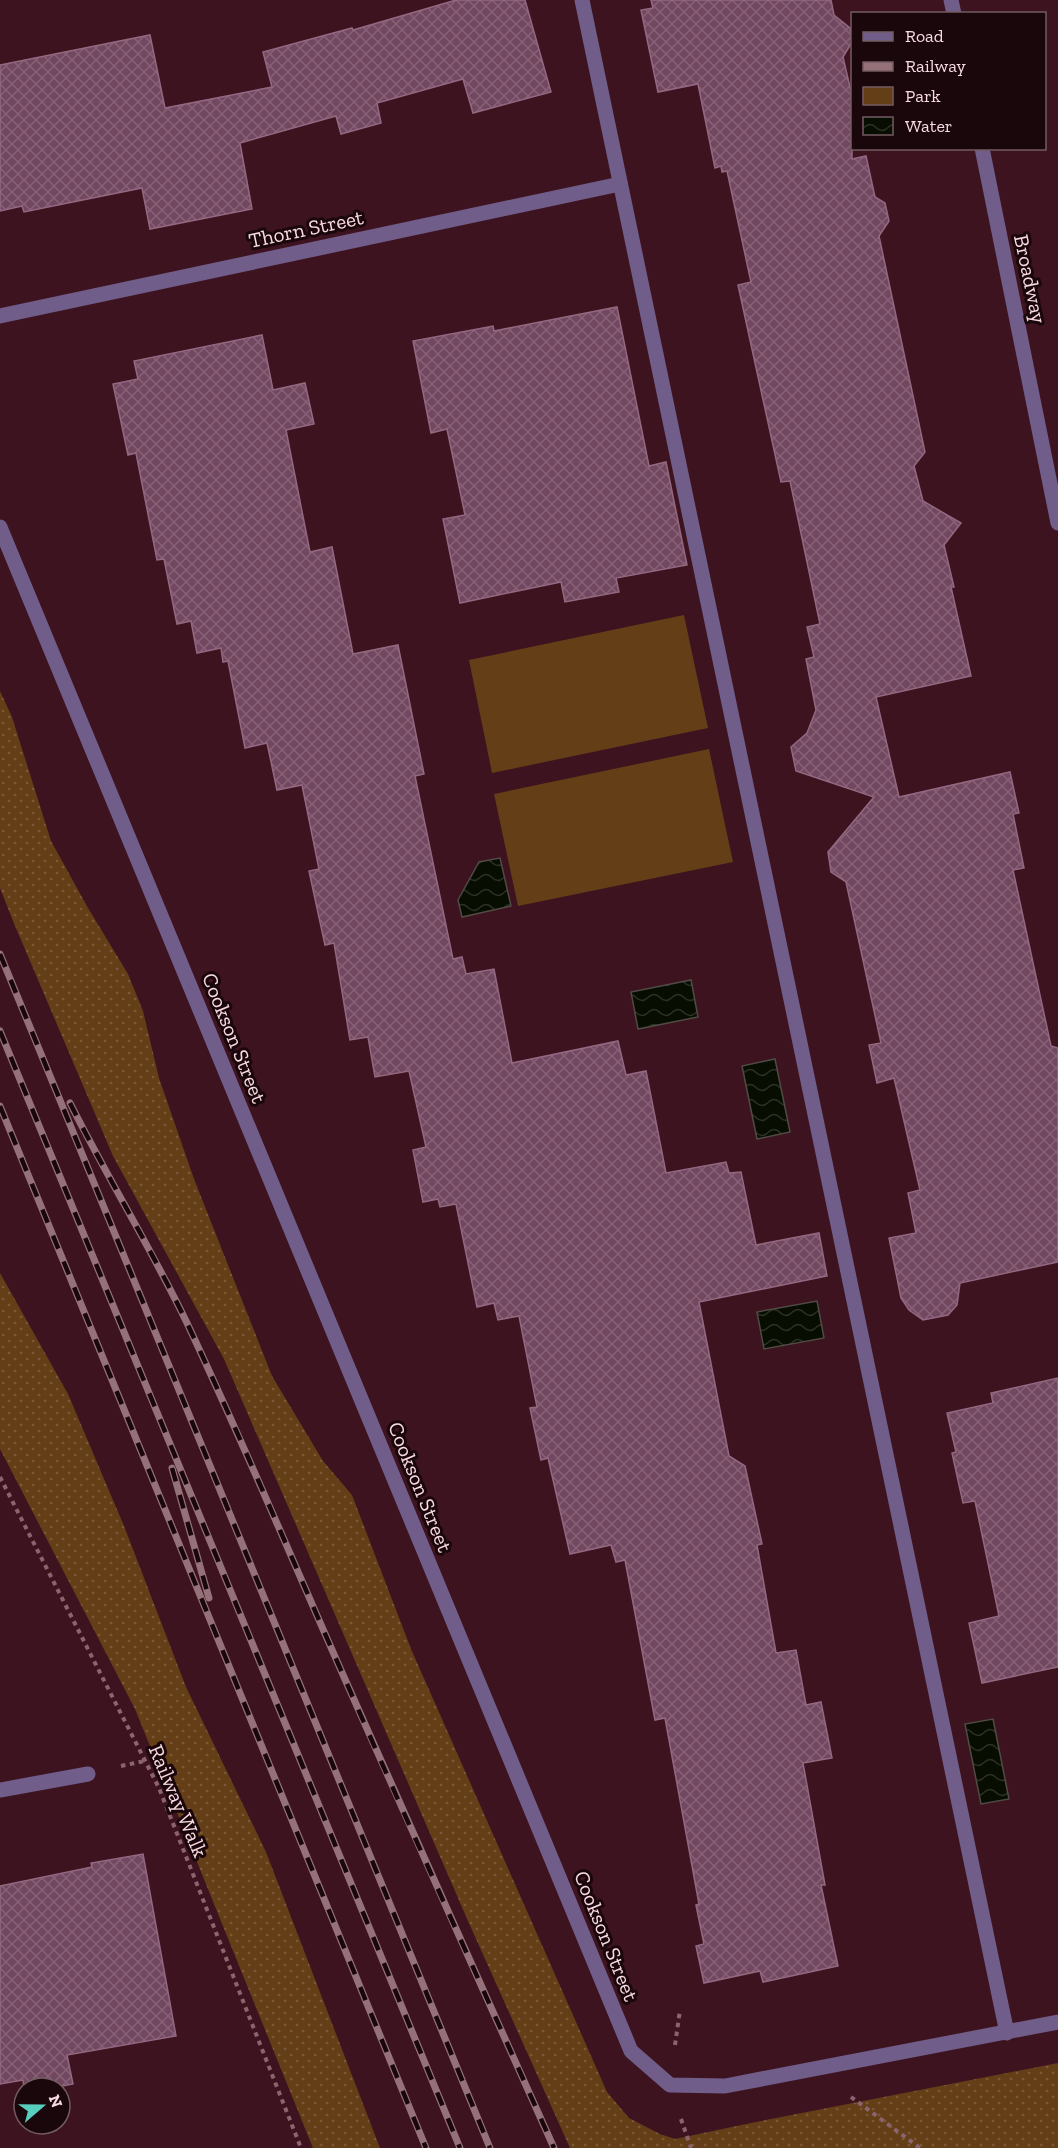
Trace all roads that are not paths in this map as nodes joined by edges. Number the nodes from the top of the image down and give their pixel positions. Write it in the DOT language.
graph roads {
  1 [pos="582,0"];
  2 [pos="982,150"];
  3 [pos="620,184"];
  4 [pos="0,316"];
  5 [pos="1058,524"];
  6 [pos="0,528"];
  7 [pos="88,1774"];
  8 [pos="0,1790"];
  9 [pos="1058,2022"];
  10 [pos="1007,2032"];
  1 -- 3 [label="street"];
  2 -- 5 [label="street, Broadway"];
  3 -- 4 [label="street, Thorn Street"];
  3 -- 10 [label="street"];
  6 -- 10 [label="street, Cookson Street"];
  7 -- 8 [label="street"];
  9 -- 10 [label="street, Cookson Street"];
}
